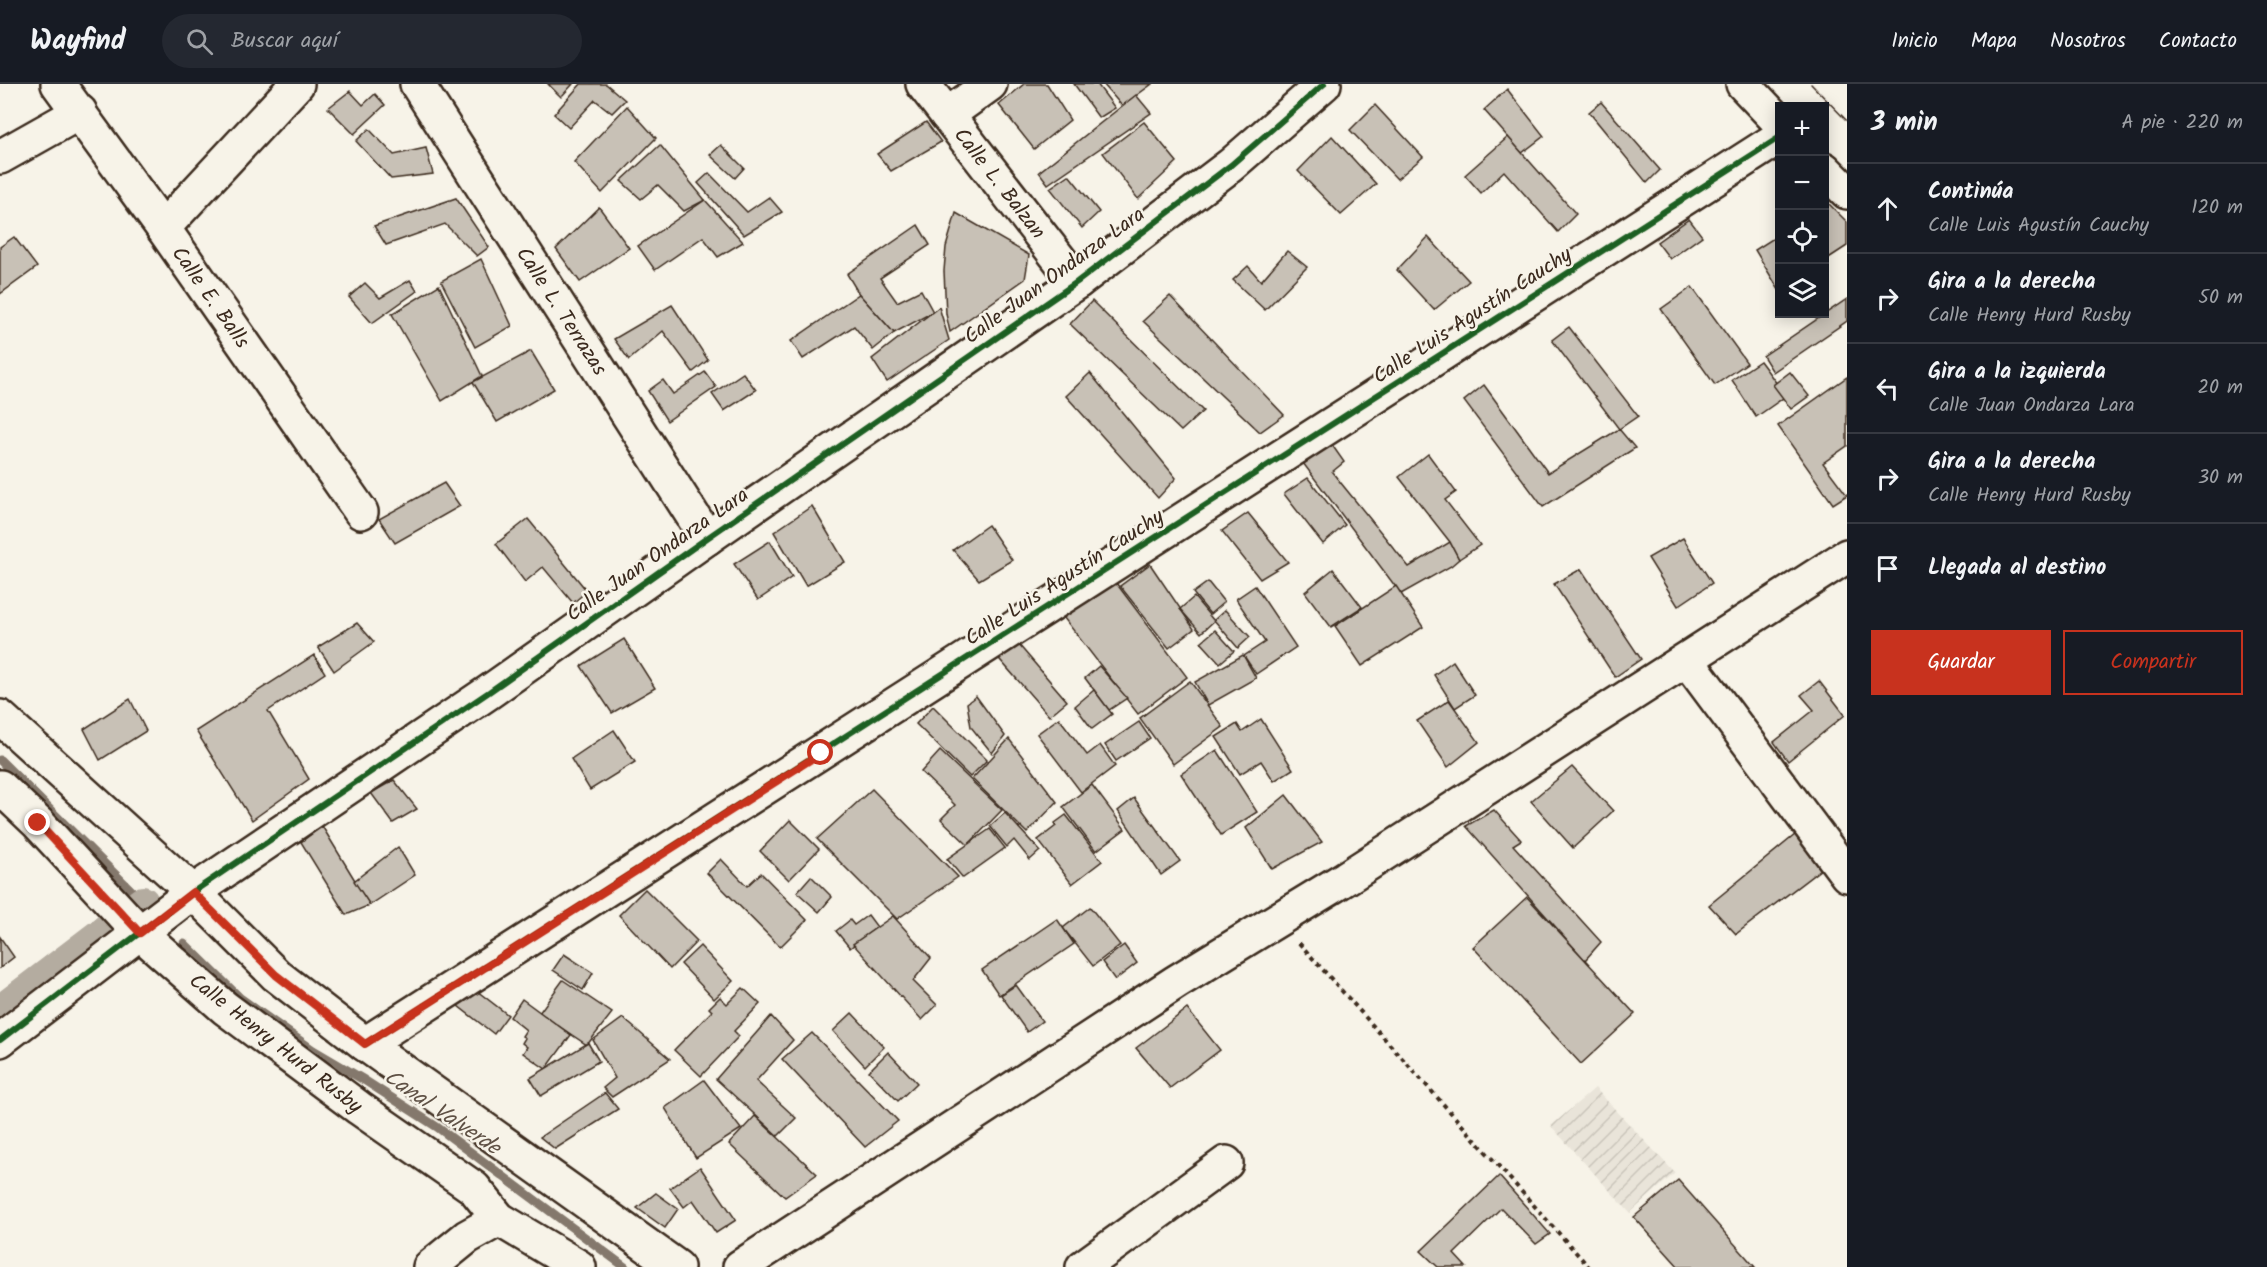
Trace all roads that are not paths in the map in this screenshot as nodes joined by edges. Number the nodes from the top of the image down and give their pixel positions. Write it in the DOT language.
graph roads {
  1 [pos="58,84"];
  2 [pos="297,84"];
  3 [pos="417,84"];
  4 [pos="923,84"];
  5 [pos="990,84"];
  6 [pos="1324,84"];
  7 [pos="1743,84"];
  8 [pos="80,112"];
  9 [pos="948,116"];
  10 [pos="1775,119"];
  11 [pos="1775,140"];
  12 [pos="0,157"];
  13 [pos="1829,174"];
  14 [pos="1847,192"];
  15 [pos="163,228"];
  16 [pos="1077,282"];
  17 [pos="361,512"];
  18 [pos="706,538"];
  19 [pos="1847,556"];
  20 [pos="1687,660"];
  21 [pos="0,717"];
  22 [pos="0,787"];
  23 [pos="1847,875"];
  24 [pos="193,892"];
  25 [pos="140,933"];
  26 [pos="0,1040"];
  27 [pos="365,1044"];
  28 [pos="1226,1163"];
  29 [pos="499,1219"];
  30 [pos="430,1267"];
  31 [pos="579,1267"];
  32 [pos="677,1267"];
  33 [pos="740,1267"];
  34 [pos="1083,1267"];
  1 -- 8 [label="street, Calle E. Balls"];
  2 -- 15 [label="street"];
  3 -- 18 [label="street, Calle L. Terrazas"];
  4 -- 9 [label="street, Calle L. Balzan"];
  5 -- 9 [label="street"];
  6 -- 16 [label="street, Calle Juan Ondarza Lara"];
  7 -- 10 [label="street"];
  8 -- 12 [label="street"];
  8 -- 15 [label="street, Calle E. Balls"];
  9 -- 16 [label="street, Calle L. Balzan"];
  11 -- 27 [label="street, Calle Luis Agustín Cauchy"];
  13 -- 14 [label="street"];
  15 -- 17 [label="street, Calle E. Balls"];
  16 -- 18 [label="street, Calle Juan Ondarza Lara"];
  18 -- 24 [label="street, Calle Juan Ondarza Lara"];
  19 -- 20 [label="street"];
  20 -- 23 [label="street"];
  20 -- 33 [label="street"];
  21 -- 24 [label="street"];
  22 -- 25 [label="street, Calle Henry Hurd Rusby"];
  24 -- 25 [label="street, Calle Juan Ondarza Lara"];
  24 -- 27 [label="street"];
  25 -- 26 [label="street, Calle Juan Ondarza Lara"];
  25 -- 29 [label="street, Calle Henry Hurd Rusby"];
  27 -- 32 [label="street"];
  28 -- 34 [label="street"];
  29 -- 30 [label="street"];
  29 -- 31 [label="street, Calle Henry Hurd Rusby"];
}
